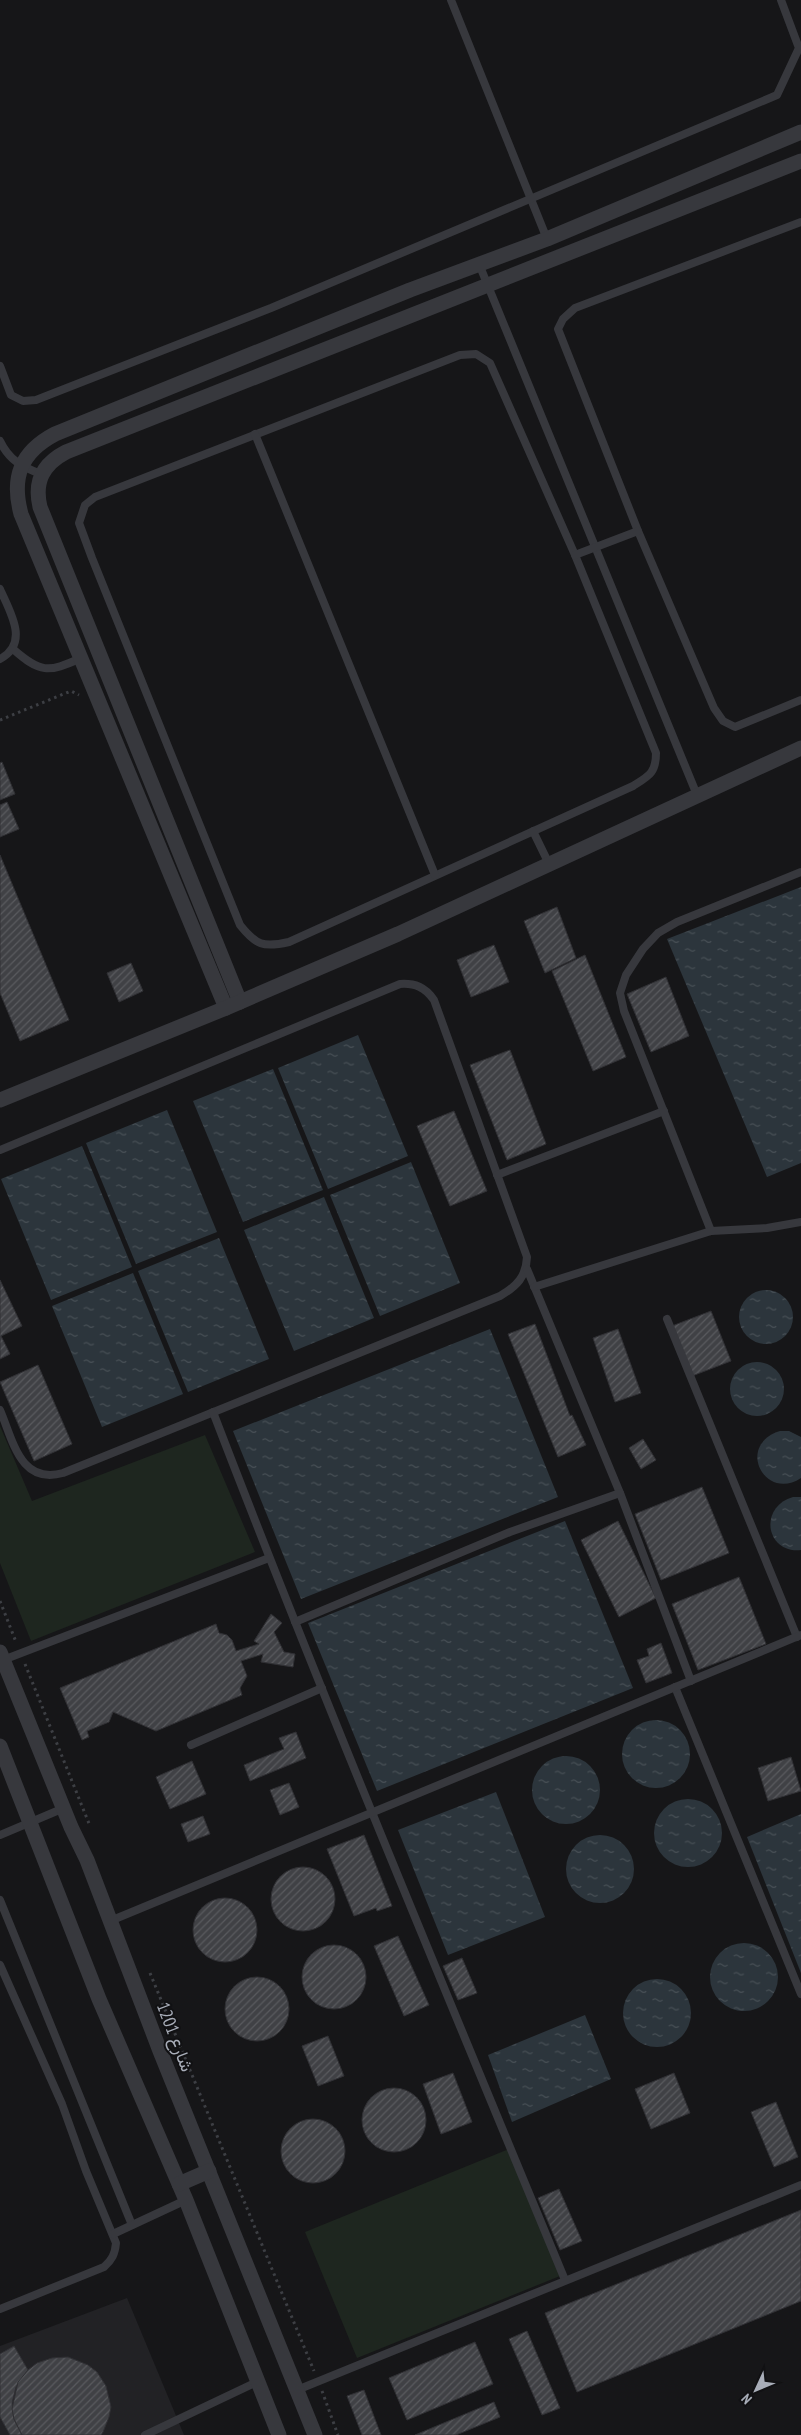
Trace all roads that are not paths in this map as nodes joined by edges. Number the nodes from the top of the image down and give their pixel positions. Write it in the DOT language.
graph roads {
  1 [pos="451,0"];
  2 [pos="781,0"];
  3 [pos="801,132"];
  4 [pos="801,161"];
  5 [pos="532,197"];
  6 [pos="801,222"];
  7 [pos="547,239"];
  8 [pos="479,264"];
  9 [pos="488,285"];
  10 [pos="0,366"];
  11 [pos="255,434"];
  12 [pos="0,441"];
  13 [pos="21,467"];
  14 [pos="41,474"];
  15 [pos="638,532"];
  16 [pos="595,546"];
  17 [pos="575,555"];
  18 [pos="0,589"];
  19 [pos="12,650"];
  20 [pos="81,658"];
  21 [pos="0,659"];
  22 [pos="801,700"];
  23 [pos="801,748"];
  24 [pos="698,795"];
  25 [pos="534,831"];
  26 [pos="549,864"];
  27 [pos="801,872"];
  28 [pos="435,876"];
  29 [pos="240,1002"];
  30 [pos="226,1008"];
  31 [pos="0,1100"];
  32 [pos="664,1111"];
  33 [pos="0,1150"];
  34 [pos="497,1175"];
  35 [pos="801,1222"];
  36 [pos="711,1230"];
  37 [pos="527,1270"];
  38 [pos="534,1287"];
  39 [pos="667,1319"];
  40 [pos="0,1410"];
  41 [pos="214,1412"];
  42 [pos="620,1493"];
  43 [pos="269,1558"];
  44 [pos="295,1622"];
  45 [pos="799,1636"];
  46 [pos="2,1656"];
  47 [pos="691,1680"];
  48 [pos="674,1687"];
  49 [pos="322,1688"];
  50 [pos="192,1745"];
  51 [pos="0,1746"];
  52 [pos="64,1808"];
  53 [pos="372,1813"];
  54 [pos="31,1822"];
  55 [pos="0,1835"];
  56 [pos="0,1900"];
  57 [pos="110,1921"];
  58 [pos="0,1965"];
  59 [pos="801,1994"];
  60 [pos="208,2171"];
  61 [pos="179,2184"];
  62 [pos="801,2185"];
  63 [pos="186,2200"];
  64 [pos="132,2225"];
  65 [pos="113,2234"];
  66 [pos="565,2280"];
  67 [pos="0,2309"];
  68 [pos="259,2381"];
  69 [pos="297,2390"];
  70 [pos="149,2434"];
  71 [pos="279,2435"];
  72 [pos="316,2435"];
  1 -- 5 [label="lane"];
  2 -- 5 [label="lane"];
  3 -- 7 [label="street"];
  4 -- 9 [label="street"];
  5 -- 7 [label="lane"];
  5 -- 10 [label="lane"];
  6 -- 15 [label="lane"];
  7 -- 8 [label="street"];
  8 -- 9 [label="lane"];
  8 -- 13 [label="street"];
  9 -- 14 [label="street"];
  9 -- 16 [label="lane"];
  11 -- 17 [label="lane"];
  11 -- 28 [label="lane"];
  11 -- 28 [label="lane"];
  12 -- 13 [label="lane"];
  13 -- 14 [label="lane"];
  13 -- 20 [label="street"];
  14 -- 29 [label="street"];
  15 -- 16 [label="lane"];
  15 -- 22 [label="lane"];
  16 -- 17 [label="lane"];
  16 -- 24 [label="lane"];
  17 -- 25 [label="lane"];
  18 -- 19 [label="lane"];
  19 -- 20 [label="lane"];
  19 -- 21 [label="lane"];
  20 -- 30 [label="street"];
  23 -- 24 [label="street"];
  24 -- 26 [label="street"];
  25 -- 26 [label="lane"];
  25 -- 28 [label="lane"];
  26 -- 29 [label="street"];
  27 -- 32 [label="lane"];
  29 -- 30 [label="street"];
  30 -- 31 [label="street"];
  32 -- 34 [label="lane"];
  32 -- 36 [label="lane"];
  33 -- 34 [label="lane"];
  34 -- 37 [label="lane"];
  35 -- 36 [label="lane"];
  36 -- 38 [label="lane"];
  37 -- 38 [label="lane"];
  37 -- 41 [label="lane"];
  38 -- 42 [label="lane"];
  39 -- 45 [label="lane"];
  40 -- 41 [label="lane"];
  41 -- 43 [label="lane"];
  42 -- 44 [label="lane"];
  42 -- 47 [label="lane"];
  43 -- 44 [label="lane"];
  43 -- 46 [label="lane"];
  44 -- 49 [label="lane"];
  45 -- 47 [label="lane"];
  46 -- 52 [label="street, شارع 1201"];
  47 -- 48 [label="lane"];
  48 -- 53 [label="lane"];
  48 -- 59 [label="lane"];
  49 -- 50 [label="lane"];
  49 -- 53 [label="lane"];
  51 -- 54 [label="street"];
  52 -- 54 [label="lane"];
  52 -- 57 [label="street, شارع 1201"];
  53 -- 57 [label="lane"];
  53 -- 66 [label="lane"];
  54 -- 55 [label="lane"];
  54 -- 61 [label="street"];
  56 -- 64 [label="lane"];
  57 -- 60 [label="street, شارع 1201"];
  58 -- 65 [label="lane"];
  60 -- 61 [label="street"];
  60 -- 69 [label="street, شارع 1201"];
  61 -- 63 [label="street"];
  62 -- 66 [label="lane"];
  63 -- 64 [label="lane"];
  63 -- 68 [label="street"];
  64 -- 65 [label="lane"];
  65 -- 67 [label="lane"];
  66 -- 69 [label="lane"];
  68 -- 70 [label="lane"];
  68 -- 71 [label="street"];
  69 -- 72 [label="street, شارع 1201"];
}
